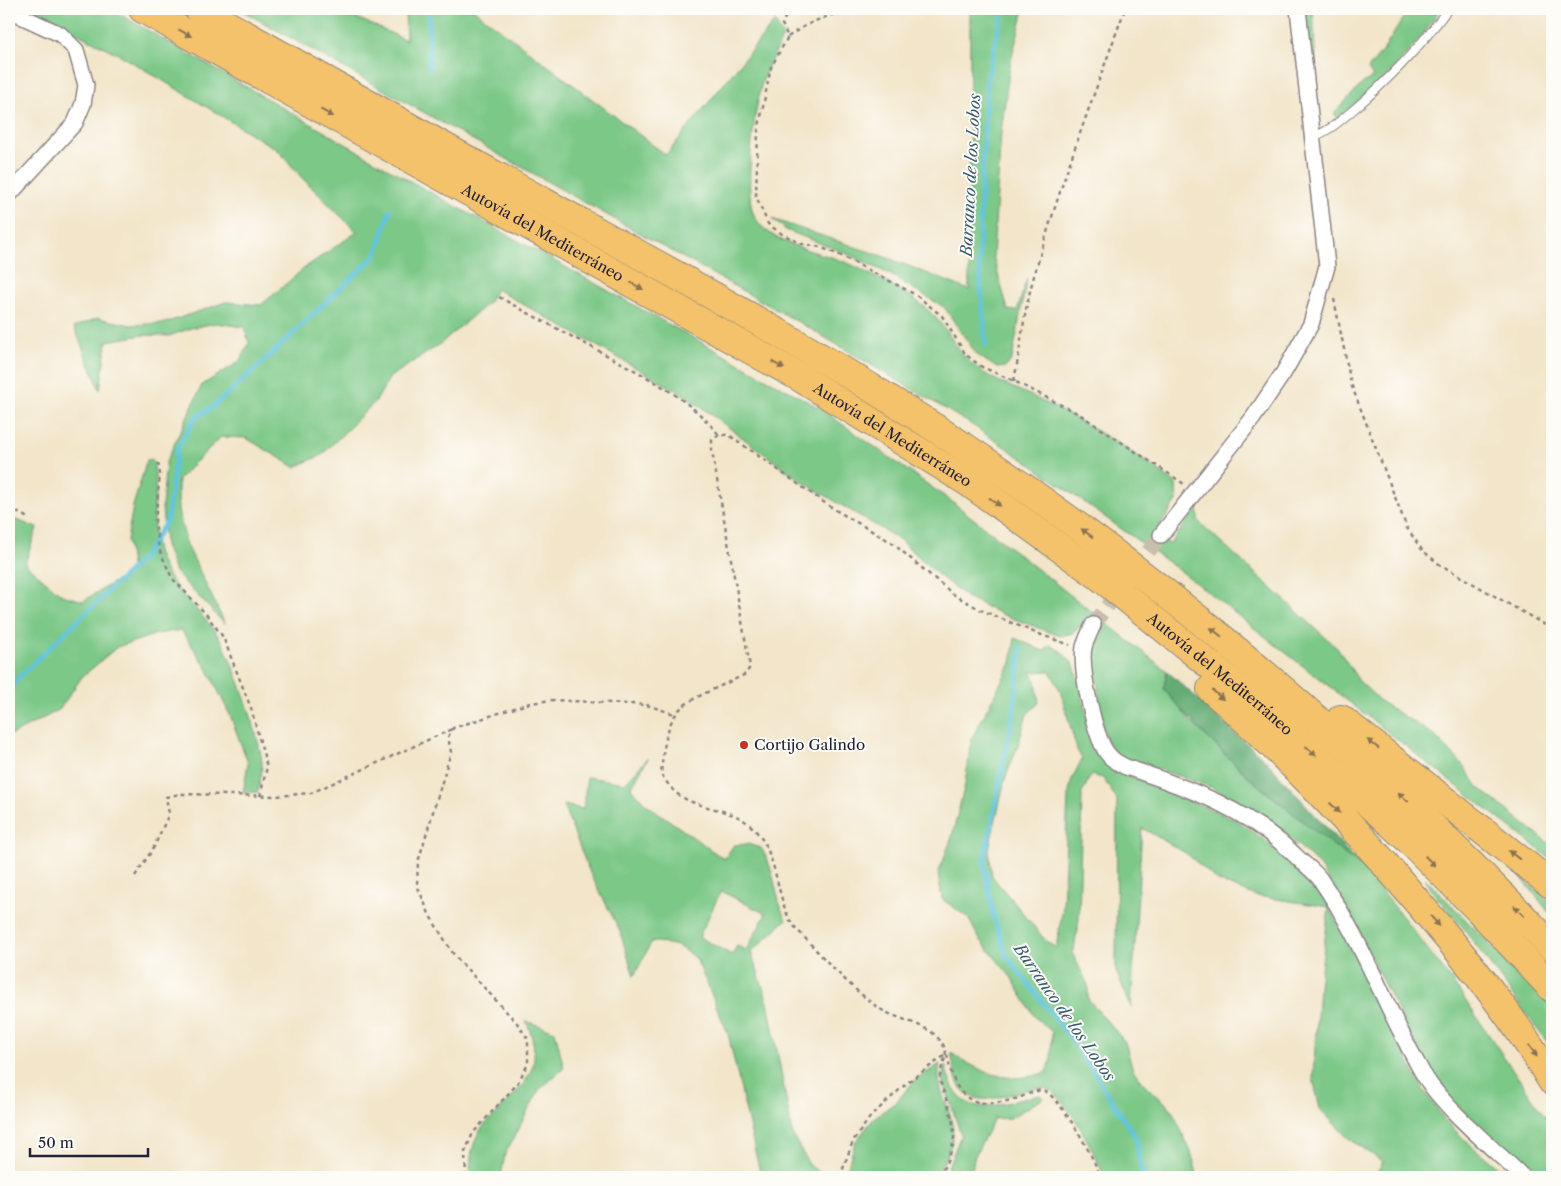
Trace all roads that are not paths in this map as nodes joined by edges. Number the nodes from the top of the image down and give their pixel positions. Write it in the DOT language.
graph roads {
  1 [pos="12,9"];
  2 [pos="143,9"];
  3 [pos="198,9"];
  4 [pos="1298,9"];
  5 [pos="1448,9"];
  6 [pos="1312,137"];
  7 [pos="9,195"];
  8 [pos="1162,535"];
  9 [pos="1098,575"];
  10 [pos="1093,626"];
  11 [pos="1248,658"];
  12 [pos="1552,885"];
  13 [pos="1552,947"];
  14 [pos="1552,988"];
  15 [pos="1552,1081"];
  16 [pos="1523,1177"];
  1 -- 7 [label="street"];
  2 -- 9 [label="highway, Autovía del Mediterráneo, one-way"];
  11 -- 3 [label="highway, Autovía del Mediterráneo, one-way"];
  4 -- 6 [label="street"];
  5 -- 6 [label="lane"];
  6 -- 8 [label="street"];
  9 -- 14 [label="highway, Autovía del Mediterráneo, one-way"];
  9 -- 15 [label="highway, one-way"];
  10 -- 16 [label="street"];
  12 -- 11 [label="highway, one-way"];
  13 -- 11 [label="highway, Autovía del Mediterráneo, one-way"];
}
